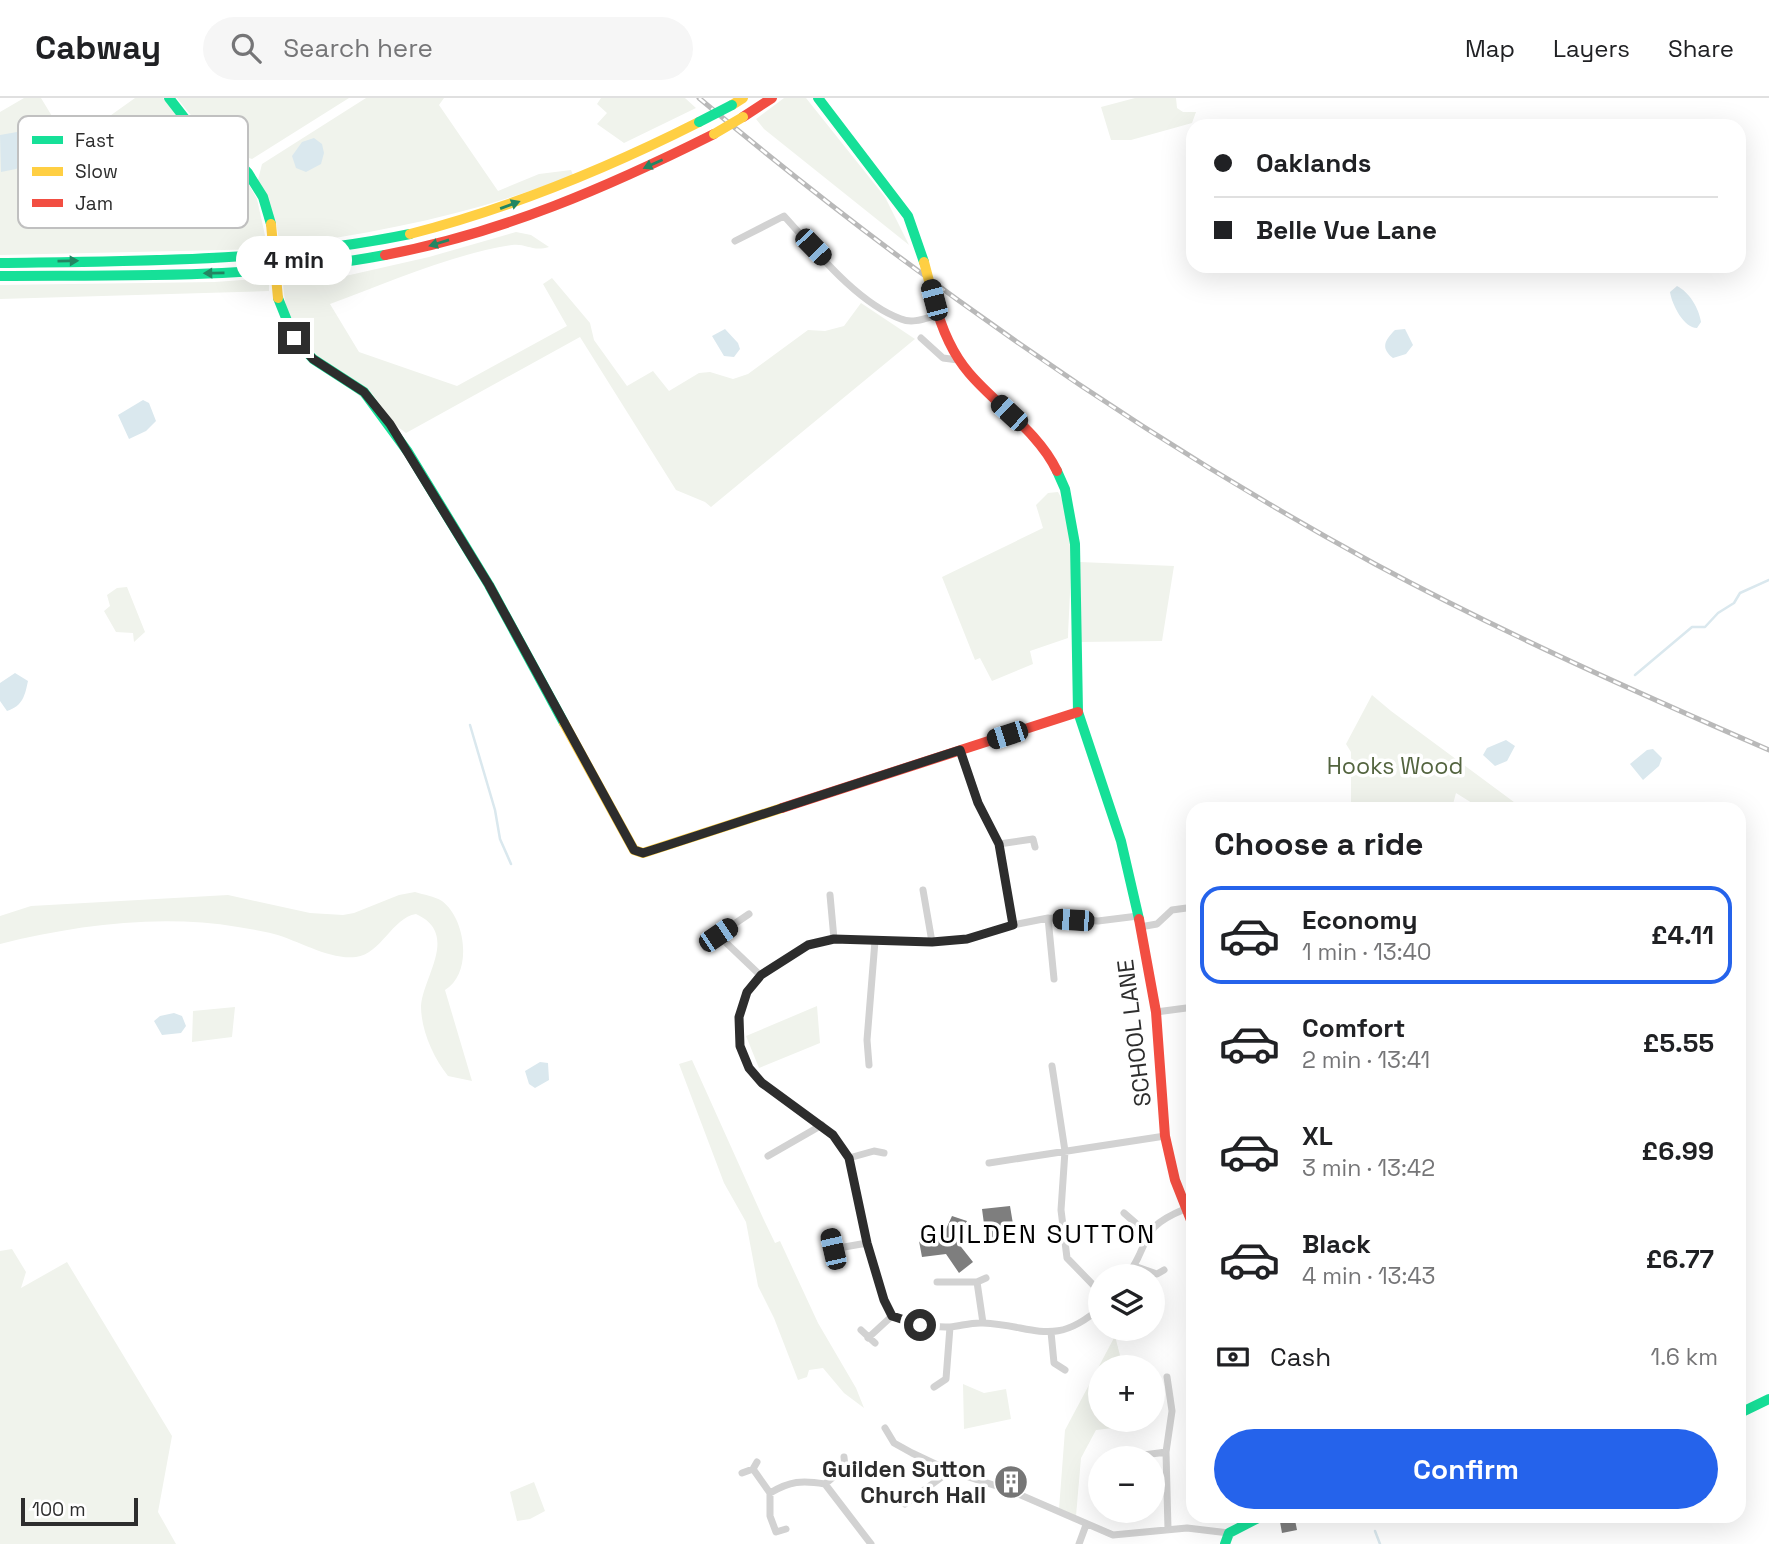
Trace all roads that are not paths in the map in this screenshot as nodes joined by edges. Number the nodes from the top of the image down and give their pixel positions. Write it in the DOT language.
graph roads {
  1 [pos="169,98"];
  2 [pos="743,98"];
  3 [pos="772,98"];
  4 [pos="818,98"];
  5 [pos="183,116"];
  6 [pos="248,173"];
  7 [pos="735,240"];
  8 [pos="0,263"];
  9 [pos="0,276"];
  10 [pos="938,316"];
  11 [pos="921,338"];
  12 [pos="958,360"];
  13 [pos="1078,712"];
  14 [pos="960,750"];
  15 [pos="999,844"];
  16 [pos="1035,847"];
  17 [pos="923,896"];
  18 [pos="833,901"];
  19 [pos="1186,910"];
  20 [pos="749,914"];
  21 [pos="1048,918"];
  22 [pos="1139,921"];
  23 [pos="1013,925"];
  24 [pos="718,935"];
  25 [pos="834,939"];
  26 [pos="875,941"];
  27 [pos="932,942"];
  28 [pos="706,948"];
  29 [pos="761,975"];
  30 [pos="1054,979"];
  31 [pos="1186,1008"];
  32 [pos="1156,1012"];
  33 [pos="868,1053"];
  34 [pos="878,1053"];
  35 [pos="869,1065"];
  36 [pos="1052,1066"];
  37 [pos="822,1125"];
  38 [pos="1165,1136"];
  39 [pos="1065,1151"];
  40 [pos="884,1153"];
  41 [pos="768,1156"];
  42 [pos="849,1158"];
  43 [pos="989,1163"];
  44 [pos="1185,1209"];
  45 [pos="1129,1215"];
  46 [pos="1147,1233"];
  47 [pos="830,1234"];
  48 [pos="867,1243"];
  49 [pos="833,1249"];
  50 [pos="836,1260"];
  51 [pos="1135,1264"];
  52 [pos="986,1278"];
  53 [pos="1088,1280"];
  54 [pos="937,1282"];
  55 [pos="977,1282"];
  56 [pos="892,1316"];
  57 [pos="1088,1316"];
  58 [pos="983,1323"];
  59 [pos="950,1327"];
  60 [pos="861,1330"];
  61 [pos="1051,1332"];
  62 [pos="1065,1370"];
  63 [pos="1167,1377"];
  64 [pos="934,1387"];
  65 [pos="1769,1399"];
  66 [pos="1746,1410"];
  67 [pos="885,1428"];
  68 [pos="1166,1452"];
  69 [pos="844,1457"];
  70 [pos="845,1467"];
  71 [pos="950,1471"];
  72 [pos="854,1472"];
  73 [pos="742,1473"];
  74 [pos="825,1485"];
  75 [pos="770,1493"];
  76 [pos="905,1504"];
  77 [pos="1248,1523"];
  78 [pos="1086,1525"];
  79 [pos="786,1529"];
  80 [pos="1168,1530"];
  81 [pos="776,1532"];
  82 [pos="1229,1533"];
  83 [pos="775,1541"];
  84 [pos="871,1544"];
  85 [pos="1079,1544"];
  86 [pos="1225,1544"];
  1 -- 5 [label="main road, bridge"];
  8 -- 2 [label="main road, one-way, bridge"];
  3 -- 9 [label="main road, one-way, bridge"];
  4 -- 10 [label="main road, bridge"];
  6 -- 14 [label="main road, bridge"];
  7 -- 10 [label="street"];
  10 -- 12 [label="main road"];
  11 -- 12 [label="street"];
  12 -- 13 [label="main road, SCHOOL LANE"];
  13 -- 14 [label="main road"];
  13 -- 22 [label="main road, SCHOOL LANE"];
  14 -- 15 [label="street"];
  15 -- 16 [label="street"];
  15 -- 23 [label="street"];
  17 -- 27 [label="street"];
  18 -- 25 [label="street"];
  19 -- 22 [label="street"];
  20 -- 24 [label="street"];
  21 -- 22 [label="street"];
  21 -- 23 [label="street"];
  21 -- 30 [label="street"];
  22 -- 32 [label="main road, SCHOOL LANE"];
  23 -- 27 [label="street"];
  24 -- 28 [label="street"];
  24 -- 29 [label="street"];
  25 -- 26 [label="street"];
  25 -- 29 [label="street"];
  26 -- 27 [label="street"];
  26 -- 33 [label="street"];
  29 -- 37 [label="street"];
  31 -- 32 [label="street"];
  32 -- 38 [label="main road, SCHOOL LANE"];
  33 -- 34 [label="street"];
  33 -- 35 [label="street"];
  36 -- 39 [label="street"];
  37 -- 41 [label="street"];
  37 -- 42 [label="street"];
  38 -- 39 [label="street"];
  38 -- 44 [label="main road, SCHOOL LANE"];
  39 -- 43 [label="street"];
  39 -- 53 [label="street"];
  40 -- 42 [label="street"];
  42 -- 48 [label="street"];
  44 -- 46 [label="street"];
  45 -- 46 [label="street"];
  46 -- 51 [label="street"];
  47 -- 49 [label="street"];
  48 -- 49 [label="street"];
  48 -- 56 [label="street"];
  49 -- 50 [label="street"];
  52 -- 55 [label="street"];
  54 -- 55 [label="street"];
  55 -- 58 [label="street"];
  56 -- 59 [label="street"];
  56 -- 60 [label="street"];
  57 -- 61 [label="street"];
  58 -- 59 [label="street"];
  58 -- 61 [label="street"];
  59 -- 64 [label="street"];
  61 -- 62 [label="street"];
  63 -- 68 [label="street"];
  65 -- 66 [label="main road"];
  67 -- 71 [label="street"];
  68 -- 80 [label="street"];
  69 -- 70 [label="street"];
  70 -- 72 [label="street"];
  70 -- 74 [label="street"];
  71 -- 76 [label="street"];
  71 -- 78 [label="street"];
  73 -- 75 [label="street"];
  74 -- 75 [label="street"];
  74 -- 84 [label="street"];
  75 -- 81 [label="street"];
  77 -- 82 [label="main road"];
  78 -- 80 [label="street"];
  78 -- 85 [label="street"];
  79 -- 81 [label="street"];
  80 -- 82 [label="street"];
  81 -- 83 [label="street"];
  82 -- 86 [label="main road"];
}
